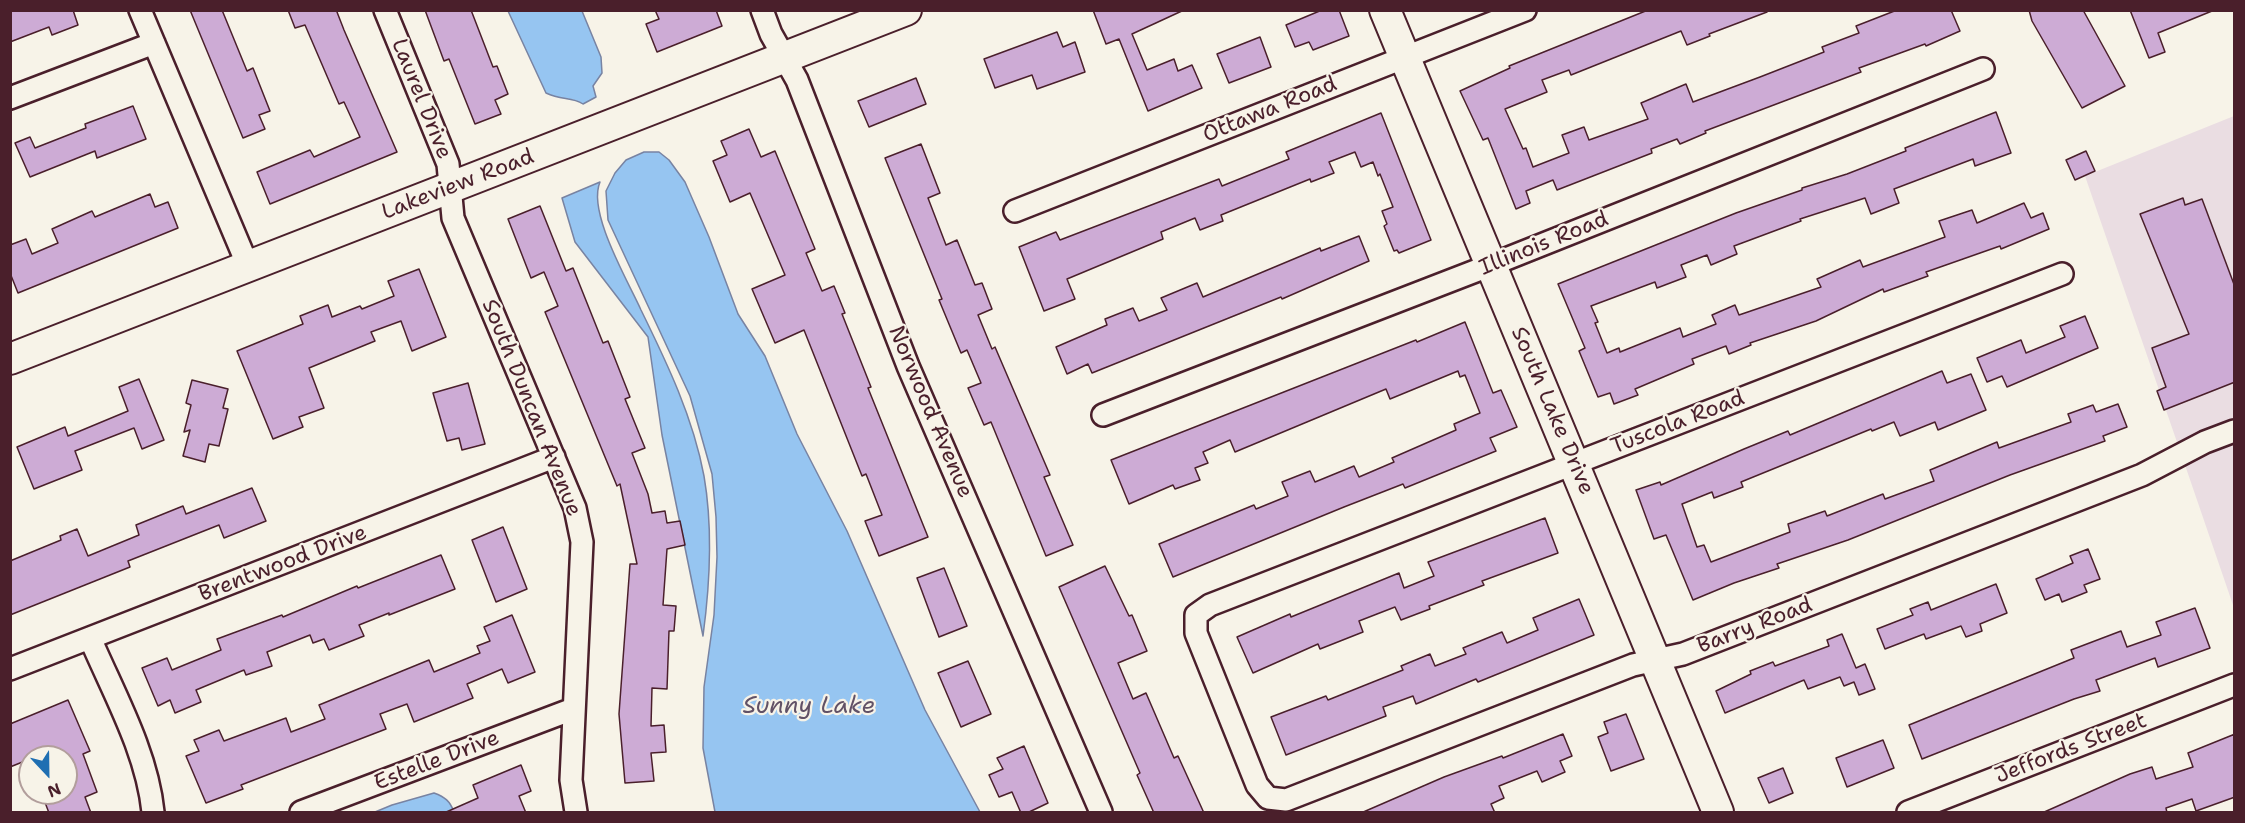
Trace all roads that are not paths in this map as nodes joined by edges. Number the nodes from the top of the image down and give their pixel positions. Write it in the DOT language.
graph roads {
  1 [pos="140,10"];
  2 [pos="385,10"];
  3 [pos="762,10"];
  4 [pos="906,10"];
  5 [pos="1385,10"];
  6 [pos="1525,10"];
  7 [pos="154,43"];
  8 [pos="1404,57"];
  9 [pos="784,58"];
  10 [pos="1983,69"];
  11 [pos="10,98"];
  12 [pos="450,188"];
  13 [pos="1015,211"];
  14 [pos="1491,265"];
  15 [pos="248,266"];
  16 [pos="2062,274"];
  17 [pos="10,359"];
  18 [pos="1103,415"];
  19 [pos="2235,431"];
  20 [pos="554,457"];
  21 [pos="1573,463"];
  22 [pos="90,638"];
  23 [pos="1656,660"];
  24 [pos="10,669"];
  25 [pos="2235,685"];
  26 [pos="573,709"];
  27 [pos="1268,798"];
  28 [pos="153,813"];
  29 [pos="301,813"];
  30 [pos="576,813"];
  31 [pos="1101,813"];
  32 [pos="1718,813"];
  33 [pos="1908,813"];
  1 -- 7 [label="street"];
  2 -- 12 [label="street, Laurel Drive"];
  3 -- 9 [label="street, Norwood Avenue"];
  4 -- 9 [label="street, Lakeview Road"];
  5 -- 8 [label="street, South Lake Drive"];
  6 -- 8 [label="street, Ottawa Road"];
  7 -- 11 [label="street"];
  7 -- 15 [label="street"];
  8 -- 13 [label="street, Ottawa Road"];
  8 -- 14 [label="street, South Lake Drive"];
  9 -- 12 [label="street, Lakeview Road"];
  9 -- 31 [label="street, Norwood Avenue"];
  10 -- 14 [label="street, Illinois Road"];
  12 -- 15 [label="street, Lakeview Road"];
  12 -- 20 [label="street, South Duncan Avenue"];
  14 -- 18 [label="street, Illinois Road"];
  14 -- 21 [label="street, South Lake Drive"];
  15 -- 17 [label="street, Lakeview Road"];
  16 -- 21 [label="street, Tuscola Road"];
  19 -- 23 [label="street, Barry Road"];
  20 -- 22 [label="street, Brentwood Drive"];
  20 -- 26 [label="street, South Duncan Avenue"];
  21 -- 23 [label="street, South Lake Drive"];
  21 -- 27 [label="street, Tuscola Road"];
  22 -- 24 [label="street, Brentwood Drive"];
  22 -- 28 [label="street"];
  23 -- 27 [label="street, Barry Road"];
  23 -- 32 [label="street, South Lake Drive"];
  25 -- 33 [label="street, Jeffords Street"];
  26 -- 29 [label="street, Estelle Drive"];
  26 -- 30 [label="street, South Duncan Avenue"];
}
